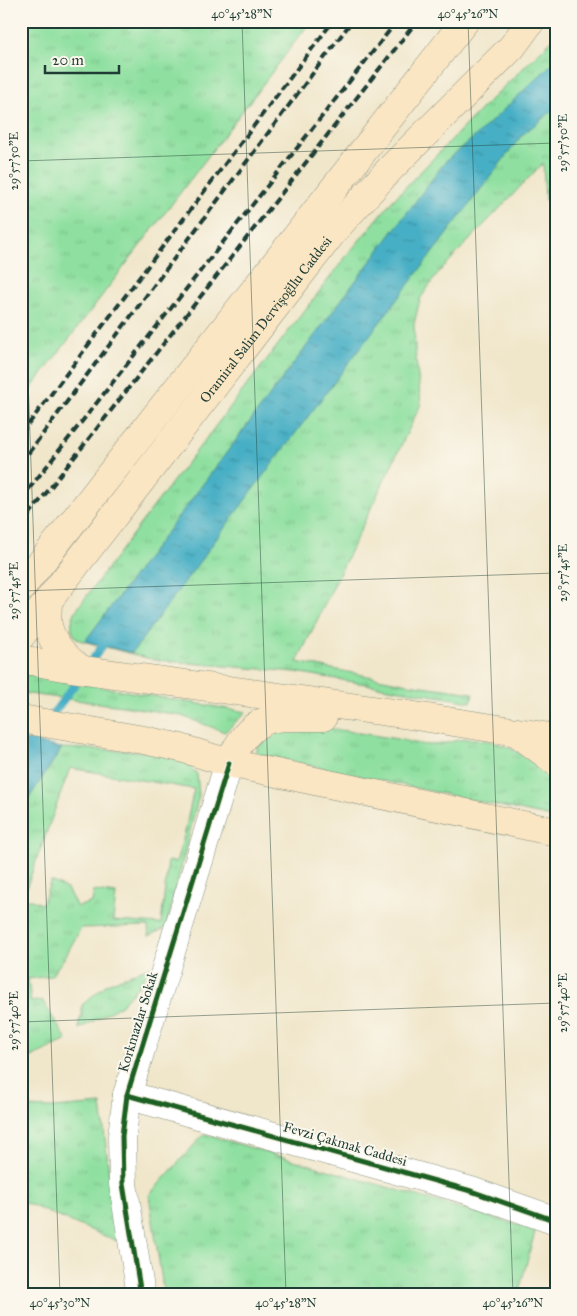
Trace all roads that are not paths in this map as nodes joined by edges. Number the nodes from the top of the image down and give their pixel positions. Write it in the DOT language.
graph roads {
  1 [pos="466,21"];
  2 [pos="531,21"];
  3 [pos="21,588"];
  4 [pos="48,601"];
  5 [pos="21,636"];
  6 [pos="21,659"];
  7 [pos="71,666"];
  8 [pos="409,715"];
  9 [pos="22,719"];
  10 [pos="516,732"];
  11 [pos="556,738"];
  12 [pos="556,762"];
  13 [pos="229,763"];
  14 [pos="556,832"];
  15 [pos="127,1095"];
  16 [pos="556,1222"];
  17 [pos="141,1295"];
  1 -- 3 [label="main road, Oramiral Salim Dervişoğllu Caddesi"];
  2 -- 4 [label="main road, Oramiral Salim Dervişoğllu Caddesi"];
  4 -- 5 [label="main road, Oramiral Salim Dervişoğllu Caddesi"];
  4 -- 7 [label="main road"];
  6 -- 7 [label="main road"];
  7 -- 8 [label="main road"];
  8 -- 10 [label="main road"];
  8 -- 13 [label="main road"];
  9 -- 13 [label="main road"];
  10 -- 11 [label="main road"];
  10 -- 12 [label="main road"];
  13 -- 14 [label="main road"];
  13 -- 15 [label="street, Korkmazlar Sokak"];
  15 -- 16 [label="street, Fevzi Çakmak Caddesi"];
  15 -- 17 [label="street, Korkmazlar Sokak"];
}
